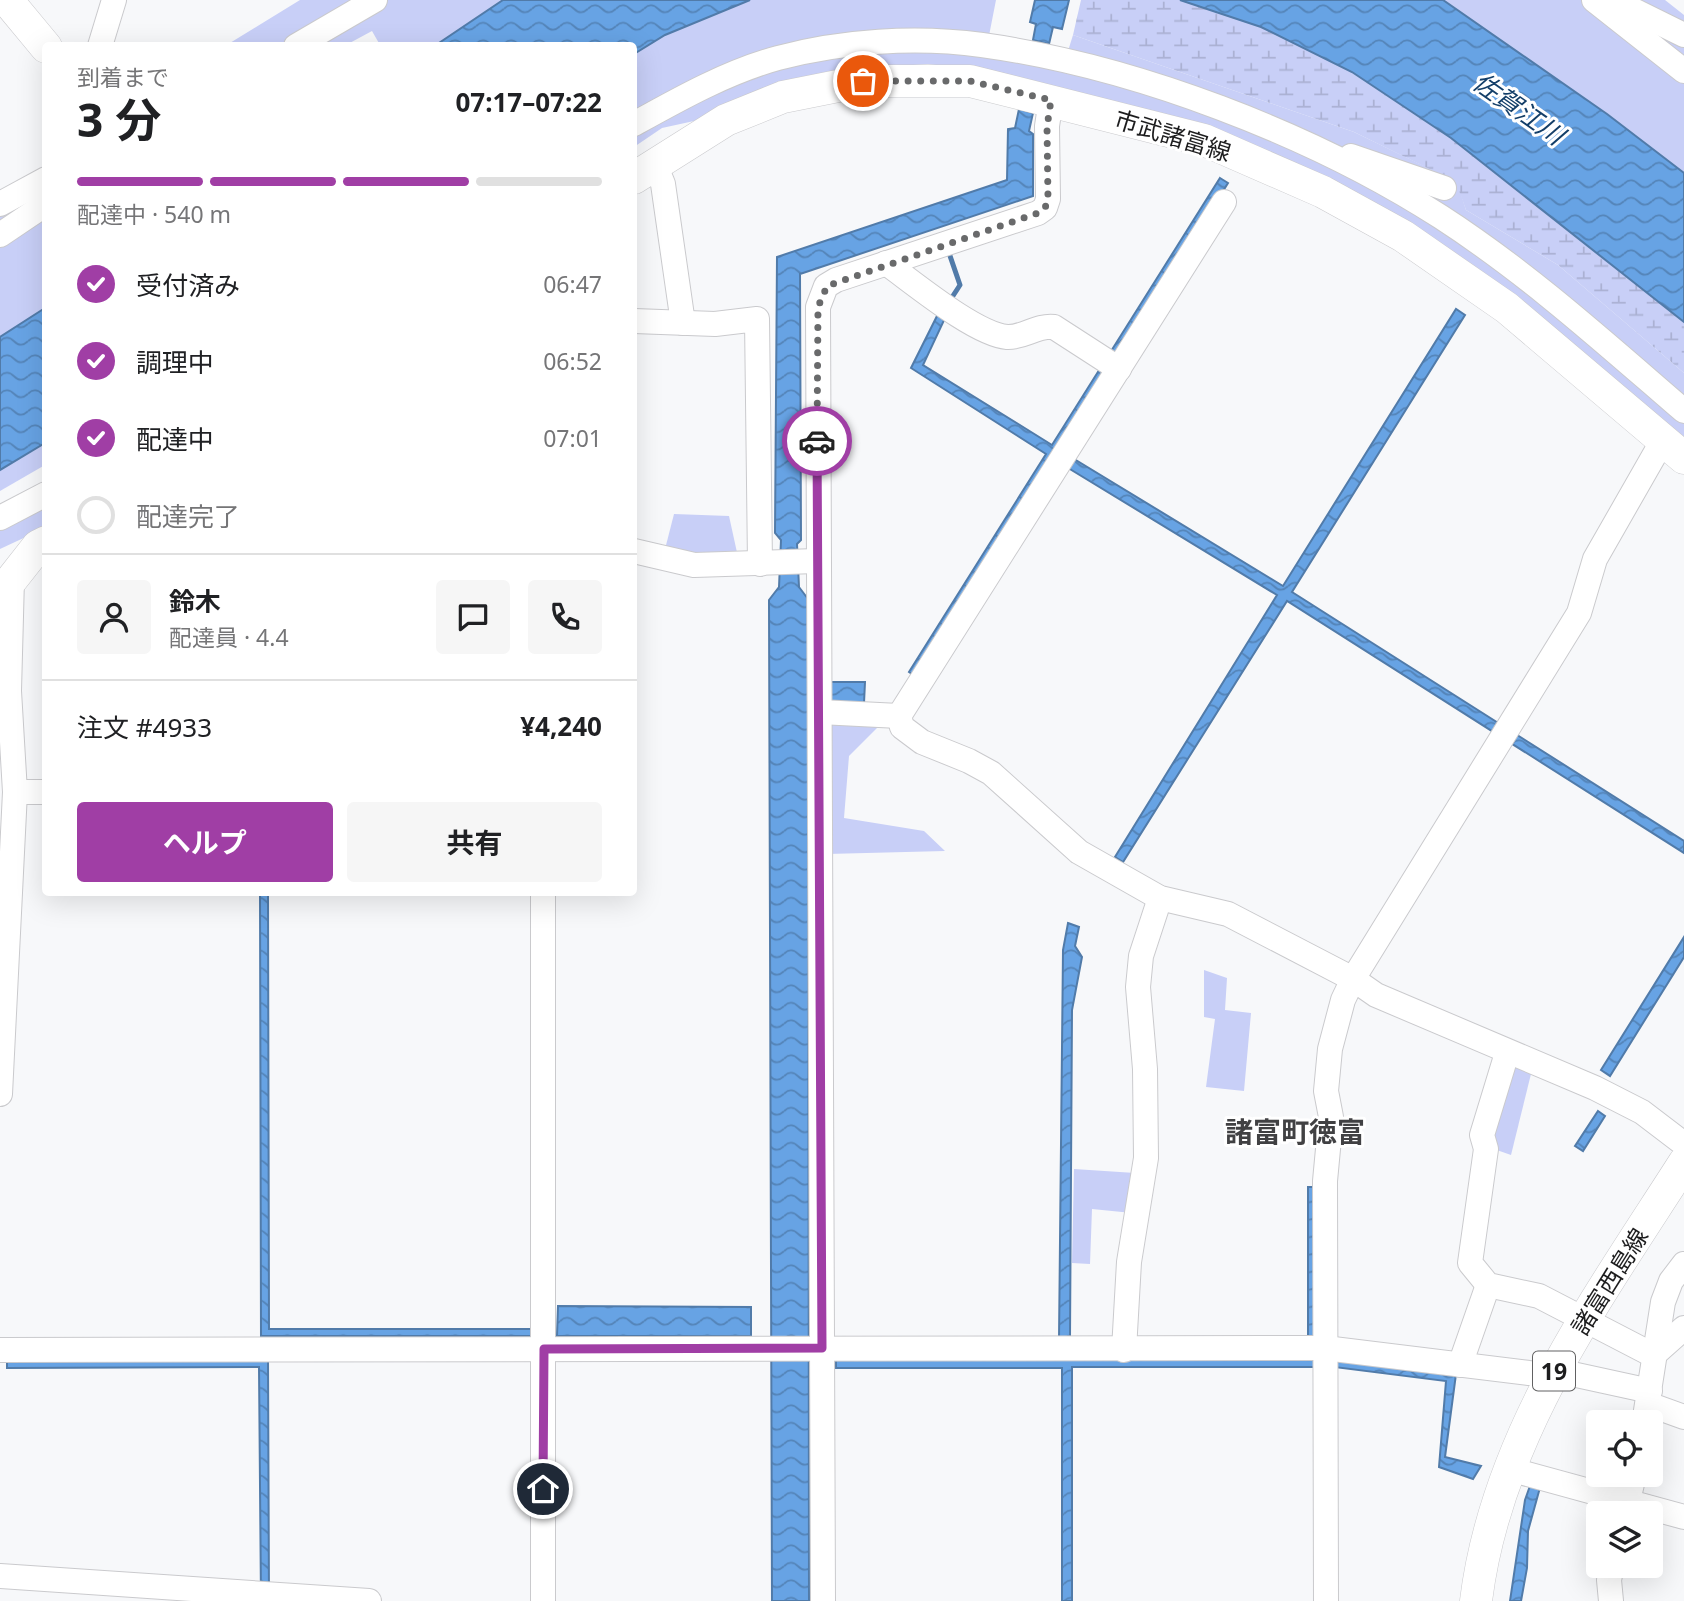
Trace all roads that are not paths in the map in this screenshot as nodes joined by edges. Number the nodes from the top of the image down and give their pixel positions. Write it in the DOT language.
graph roads {
  1 [pos="7,0"];
  2 [pos="114,0"];
  3 [pos="375,0"];
  4 [pos="1596,2"];
  5 [pos="1684,35"];
  6 [pos="42,42"];
  7 [pos="101,42"];
  8 [pos="303,42"];
  9 [pos="1684,71"];
  10 [pos="1051,100"];
  11 [pos="637,122"];
  12 [pos="1320,149"];
  13 [pos="644,171"];
  14 [pos="42,181"];
  15 [pos="1444,188"];
  16 [pos="1224,202"];
  17 [pos="0,204"];
  18 [pos="42,207"];
  19 [pos="0,235"];
  20 [pos="886,263"];
  21 [pos="637,321"];
  22 [pos="683,323"];
  23 [pos="1113,365"];
  24 [pos="1684,411"];
  25 [pos="1674,449"];
  26 [pos="42,496"];
  27 [pos="0,517"];
  28 [pos="42,544"];
  29 [pos="637,552"];
  30 [pos="811,561"];
  31 [pos="42,564"];
  32 [pos="764,564"];
  33 [pos="6,581"];
  34 [pos="820,712"];
  35 [pos="899,716"];
  36 [pos="15,792"];
  37 [pos="42,792"];
  38 [pos="543,896"];
  39 [pos="1160,898"];
  40 [pos="4,900"];
  41 [pos="3,943"];
  42 [pos="1353,978"];
  43 [pos="1507,1053"];
  44 [pos="0,1094"];
  45 [pos="1684,1144"];
  46 [pos="1684,1163"];
  47 [pos="1684,1264"];
  48 [pos="1488,1285"];
  49 [pos="1583,1321"];
  50 [pos="1684,1328"];
  51 [pos="817,1348"];
  52 [pos="1325,1348"];
  53 [pos="544,1349"];
  54 [pos="0,1350"];
  55 [pos="1124,1350"];
  56 [pos="1658,1351"];
  57 [pos="1460,1365"];
  58 [pos="1552,1373"];
  59 [pos="1647,1406"];
  60 [pos="1684,1417"];
  61 [pos="1509,1469"];
  62 [pos="1603,1501"];
  63 [pos="1663,1514"];
  64 [pos="1684,1517"];
  65 [pos="0,1576"];
  66 [pos="1609,1578"];
  67 [pos="369,1601"];
  68 [pos="543,1601"];
  69 [pos="823,1601"];
  70 [pos="1326,1601"];
  71 [pos="1476,1601"];
  72 [pos="1611,1601"];
  1 -- 6 [label="main road"];
  2 -- 7 [label="street"];
  3 -- 8 [label="street"];
  4 -- 5 [label="street"];
  4 -- 9 [label="street"];
  10 -- 13 [label="main road, 市武諸富線"];
  10 -- 20 [label="street"];
  10 -- 25 [label="main road, 市武諸富線"];
  11 -- 12 [label="street"];
  12 -- 15 [label="street"];
  12 -- 24 [label="street"];
  13 -- 22 [label="street"];
  14 -- 17 [label="street"];
  16 -- 23 [label="street"];
  18 -- 19 [label="street"];
  20 -- 23 [label="street"];
  20 -- 30 [label="street"];
  21 -- 22 [label="street"];
  22 -- 32 [label="street"];
  23 -- 35 [label="street"];
  25 -- 42 [label="street"];
  26 -- 27 [label="street"];
  28 -- 33 [label="main road"];
  29 -- 32 [label="street"];
  30 -- 32 [label="street"];
  30 -- 34 [label="street"];
  31 -- 33 [label="main road"];
  33 -- 36 [label="street"];
  34 -- 35 [label="street"];
  34 -- 51 [label="street"];
  35 -- 39 [label="street"];
  36 -- 37 [label="street"];
  36 -- 40 [label="street"];
  38 -- 53 [label="street"];
  39 -- 42 [label="street"];
  39 -- 55 [label="street"];
  40 -- 41 [label="street"];
  41 -- 44 [label="street"];
  42 -- 43 [label="street"];
  42 -- 52 [label="street"];
  43 -- 45 [label="street"];
  43 -- 48 [label="street"];
  46 -- 49 [label="main road, 諸富西島線 / 19"];
  47 -- 56 [label="street"];
  48 -- 49 [label="street"];
  48 -- 57 [label="street"];
  49 -- 56 [label="street"];
  49 -- 58 [label="main road, 諸富西島線 / 19"];
  50 -- 56 [label="street"];
  51 -- 53 [label="street"];
  51 -- 55 [label="street"];
  51 -- 69 [label="street"];
  52 -- 55 [label="street"];
  52 -- 57 [label="street"];
  52 -- 70 [label="street"];
  53 -- 54 [label="street"];
  53 -- 68 [label="street"];
  56 -- 59 [label="street"];
  57 -- 58 [label="street"];
  58 -- 59 [label="street"];
  58 -- 61 [label="main road, 諸富西島線 / 19"];
  59 -- 60 [label="street"];
  61 -- 62 [label="street"];
  61 -- 71 [label="main road, 諸富西島線 / 19"];
  63 -- 64 [label="street"];
  65 -- 67 [label="street"];
  66 -- 72 [label="street"];
}
